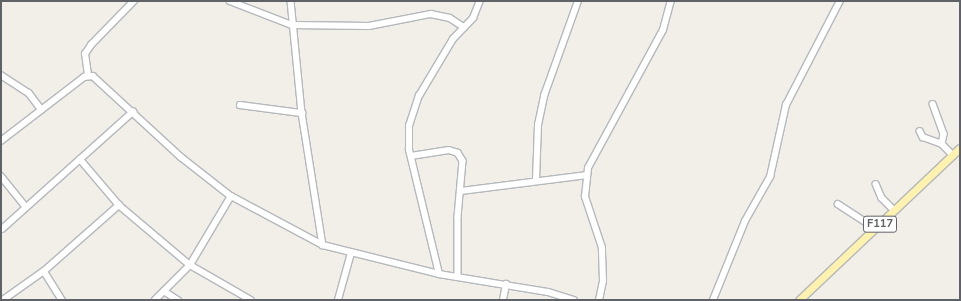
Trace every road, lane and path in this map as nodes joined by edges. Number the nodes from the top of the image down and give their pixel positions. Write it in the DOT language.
graph roads {
  1 [pos="134,1"];
  2 [pos="230,1"];
  3 [pos="291,1"];
  4 [pos="480,1"];
  5 [pos="578,1"];
  6 [pos="671,1"];
  7 [pos="840,1"];
  8 [pos="292,24"];
  9 [pos="464,27"];
  10 [pos="1,75"];
  11 [pos="88,75"];
  12 [pos="933,104"];
  13 [pos="240,105"];
  14 [pos="42,110"];
  15 [pos="133,112"];
  16 [pos="302,113"];
  17 [pos="920,131"];
  18 [pos="1,141"];
  19 [pos="942,144"];
  20 [pos="960,148"];
  21 [pos="953,155"];
  22 [pos="411,156"];
  23 [pos="80,160"];
  24 [pos="587,175"];
  25 [pos="1,176"];
  26 [pos="536,180"];
  27 [pos="876,184"];
  28 [pos="461,190"];
  29 [pos="230,196"];
  30 [pos="838,204"];
  31 [pos="119,205"];
  32 [pos="26,207"];
  33 [pos="894,210"];
  34 [pos="876,228"];
  35 [pos="2,229"];
  36 [pos="323,245"];
  37 [pos="351,253"];
  38 [pos="190,265"];
  39 [pos="44,271"];
  40 [pos="439,274"];
  41 [pos="458,277"];
  42 [pos="506,284"];
  43 [pos="164,291"];
  44 [pos="3,300"];
  45 [pos="62,300"];
  46 [pos="155,300"];
  47 [pos="178,300"];
  48 [pos="251,300"];
  49 [pos="338,300"];
  50 [pos="503,300"];
  51 [pos="574,300"];
  52 [pos="599,300"];
  53 [pos="713,300"];
  54 [pos="800,300"];
  1 -- 11 [label="street"];
  2 -- 8 [label="street"];
  3 -- 8 [label="street"];
  4 -- 9 [label="street"];
  5 -- 26 [label="street"];
  6 -- 24 [label="street"];
  7 -- 53 [label="street"];
  8 -- 9 [label="street"];
  8 -- 16 [label="street"];
  9 -- 22 [label="street"];
  10 -- 14 [label="street"];
  11 -- 14 [label="street"];
  11 -- 15 [label="street"];
  12 -- 19 [label="street"];
  13 -- 16 [label="street"];
  14 -- 18 [label="street"];
  15 -- 23 [label="street"];
  15 -- 29 [label="street"];
  16 -- 36 [label="street"];
  17 -- 19 [label="street"];
  19 -- 21 [label="street"];
  20 -- 21 [label="main road, F117"];
  21 -- 33 [label="main road, F117"];
  22 -- 28 [label="street"];
  22 -- 40 [label="street"];
  23 -- 31 [label="street"];
  23 -- 32 [label="street"];
  24 -- 26 [label="street"];
  24 -- 52 [label="street"];
  25 -- 32 [label="street"];
  26 -- 28 [label="street"];
  27 -- 33 [label="street"];
  28 -- 41 [label="street"];
  29 -- 36 [label="street"];
  29 -- 38 [label="street"];
  30 -- 34 [label="street"];
  31 -- 38 [label="street"];
  31 -- 39 [label="street"];
  32 -- 35 [label="street"];
  33 -- 34 [label="main road, F117"];
  34 -- 54 [label="main road, F117"];
  36 -- 37 [label="street"];
  37 -- 40 [label="street"];
  37 -- 49 [label="street"];
  38 -- 43 [label="street"];
  38 -- 48 [label="street"];
  39 -- 44 [label="street"];
  39 -- 45 [label="street"];
  40 -- 41 [label="street"];
  41 -- 42 [label="street"];
  42 -- 50 [label="street"];
  42 -- 51 [label="street"];
  43 -- 46 [label="street"];
  43 -- 47 [label="street"];
}
